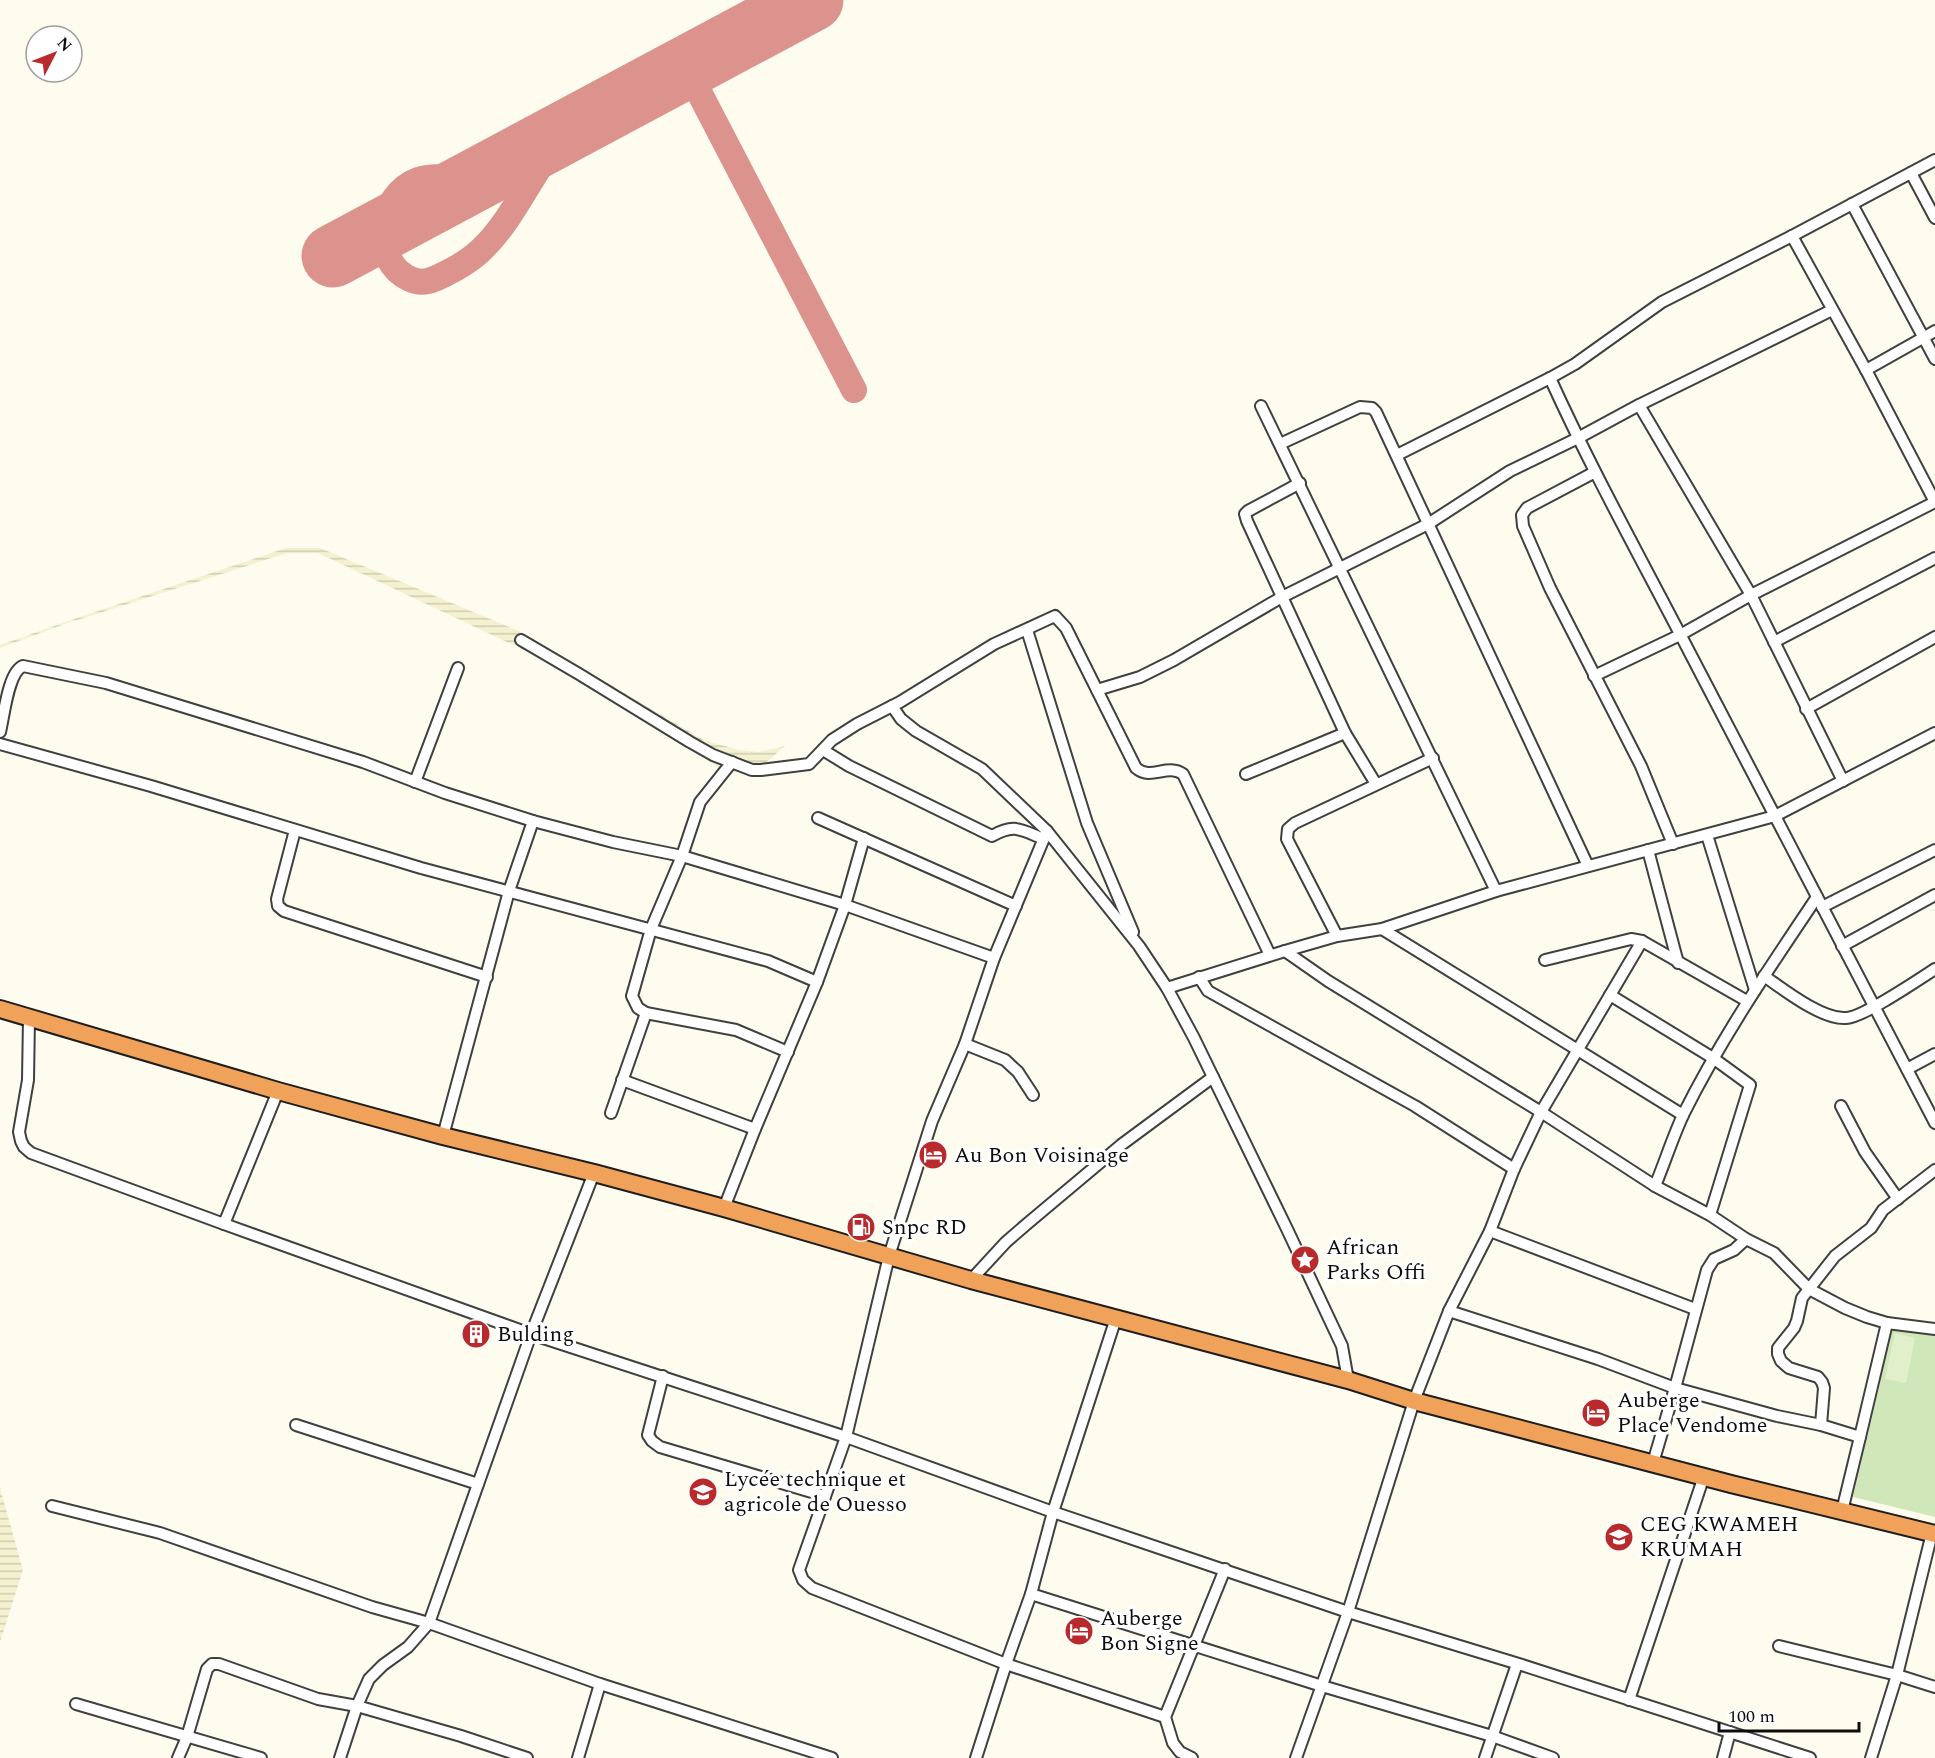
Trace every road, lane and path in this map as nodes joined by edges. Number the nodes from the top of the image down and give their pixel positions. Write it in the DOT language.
graph roads {
  1 [pos="1935,160"];
  2 [pos="1911,173"];
  3 [pos="1852,204"];
  4 [pos="1935,218"];
  5 [pos="1792,236"];
  6 [pos="1832,310"];
  7 [pos="1935,331"];
  8 [pos="1924,337"];
  9 [pos="1935,359"];
  10 [pos="1866,370"];
  11 [pos="1550,378"];
  12 [pos="1639,405"];
  13 [pos="1261,406"];
  14 [pos="1578,438"];
  15 [pos="1280,444"];
  16 [pos="1397,454"];
  17 [pos="1595,472"];
  18 [pos="1300,483"];
  19 [pos="1935,502"];
  20 [pos="1428,524"];
  21 [pos="1935,558"];
  22 [pos="1341,568"];
  23 [pos="1750,595"];
  24 [pos="1282,597"];
  25 [pos="1027,630"];
  26 [pos="1680,634"];
  27 [pos="1935,637"];
  28 [pos="520,640"];
  29 [pos="1774,642"];
  30 [pos="458,668"];
  31 [pos="1594,676"];
  32 [pos="1097,690"];
  33 [pos="892,706"];
  34 [pos="1806,708"];
  35 [pos="0,732"];
  36 [pos="1345,733"];
  37 [pos="1935,733"];
  38 [pos="0,744"];
  39 [pos="823,750"];
  40 [pos="1433,758"];
  41 [pos="732,762"];
  42 [pos="1246,774"];
  43 [pos="1843,781"];
  44 [pos="415,782"];
  45 [pos="1376,784"];
  46 [pos="1775,816"];
  47 [pos="818,818"];
  48 [pos="533,821"];
  49 [pos="295,830"];
  50 [pos="1046,835"];
  51 [pos="1707,835"];
  52 [pos="864,838"];
  53 [pos="1673,844"];
  54 [pos="1648,850"];
  55 [pos="1935,850"];
  56 [pos="682,856"];
  57 [pos="1588,866"];
  58 [pos="509,891"];
  59 [pos="1496,891"];
  60 [pos="1935,895"];
  61 [pos="1817,897"];
  62 [pos="844,905"];
  63 [pos="1016,906"];
  64 [pos="1822,907"];
  65 [pos="651,929"];
  66 [pos="1382,929"];
  67 [pos="1337,936"];
  68 [pos="1642,941"];
  69 [pos="1139,946"];
  70 [pos="1842,946"];
  71 [pos="1284,951"];
  72 [pos="1270,955"];
  73 [pos="994,958"];
  74 [pos="1545,960"];
  75 [pos="1678,963"];
  76 [pos="1935,969"];
  77 [pos="1764,976"];
  78 [pos="487,977"];
  79 [pos="1199,977"];
  80 [pos="817,982"];
  81 [pos="1167,988"];
  82 [pos="1755,990"];
  83 [pos="1610,995"];
  84 [pos="1747,1001"];
  85 [pos="1875,1006"];
  86 [pos="0,1010"];
  87 [pos="646,1013"];
  88 [pos="29,1018"];
  89 [pos="965,1044"];
  90 [pos="1577,1051"];
  91 [pos="788,1052"];
  92 [pos="1935,1054"];
  93 [pos="1713,1058"];
  94 [pos="1907,1069"];
  95 [pos="1213,1077"];
  96 [pos="622,1080"];
  97 [pos="278,1091"];
  98 [pos="1033,1095"];
  99 [pos="1840,1107"];
  100 [pos="1541,1112"];
  101 [pos="611,1113"];
  102 [pos="1683,1115"];
  103 [pos="1935,1123"];
  104 [pos="755,1129"];
  105 [pos="443,1136"];
  106 [pos="1514,1169"];
  107 [pos="1935,1170"];
  108 [pos="594,1173"];
  109 [pos="1655,1186"];
  110 [pos="1898,1198"];
  111 [pos="724,1208"];
  112 [pos="1710,1215"];
  113 [pos="224,1224"];
  114 [pos="1490,1231"];
  115 [pos="1746,1239"];
  116 [pos="889,1256"];
  117 [pos="971,1281"];
  118 [pos="1809,1288"];
  119 [pos="1695,1309"];
  120 [pos="1449,1311"];
  121 [pos="1116,1318"];
  122 [pos="1887,1323"];
  123 [pos="1935,1329"];
  124 [pos="531,1334"];
  125 [pos="663,1376"];
  126 [pos="1348,1380"];
  127 [pos="1675,1388"];
  128 [pos="1414,1401"];
  129 [pos="296,1425"];
  130 [pos="1821,1425"];
  131 [pos="846,1437"];
  132 [pos="1860,1437"];
  133 [pos="1653,1463"];
  134 [pos="1704,1476"];
  135 [pos="478,1484"];
  136 [pos="825,1496"];
  137 [pos="52,1506"];
  138 [pos="1842,1511"];
  139 [pos="1053,1512"];
  140 [pos="1934,1533"];
  141 [pos="1225,1569"];
  142 [pos="1030,1594"];
  143 [pos="1348,1612"];
  144 [pos="429,1623"];
  145 [pos="1194,1644"];
  146 [pos="1779,1646"];
  147 [pos="1006,1664"];
  148 [pos="1517,1664"];
  149 [pos="1897,1675"];
  150 [pos="600,1684"];
  151 [pos="1322,1686"];
  152 [pos="1935,1687"];
  153 [pos="1629,1700"];
  154 [pos="76,1704"];
  155 [pos="357,1706"];
  156 [pos="1165,1717"];
  157 [pos="1730,1732"];
  158 [pos="1492,1736"];
  159 [pos="188,1737"];
  160 [pos="814,1755"];
  161 [pos="178,1758"];
  162 [pos="261,1758"];
  163 [pos="340,1758"];
  164 [pos="527,1758"];
  165 [pos="579,1758"];
  166 [pos="832,1758"];
  167 [pos="976,1758"];
  168 [pos="1192,1758"];
  169 [pos="1296,1758"];
  170 [pos="1485,1758"];
  171 [pos="1553,1758"];
  172 [pos="1723,1758"];
  173 [pos="1810,1758"];
  174 [pos="1871,1758"];
  1 -- 2 [label="street"];
  2 -- 3 [label="street"];
  2 -- 4 [label="street"];
  3 -- 5 [label="street"];
  3 -- 8 [label="street"];
  5 -- 6 [label="street"];
  5 -- 11 [label="street"];
  6 -- 10 [label="street"];
  6 -- 12 [label="street"];
  7 -- 8 [label="street"];
  8 -- 9 [label="street"];
  8 -- 10 [label="street"];
  10 -- 19 [label="street"];
  11 -- 14 [label="street"];
  11 -- 16 [label="street"];
  12 -- 14 [label="street"];
  12 -- 23 [label="street"];
  13 -- 15 [label="street"];
  14 -- 17 [label="street"];
  14 -- 20 [label="street"];
  15 -- 16 [label="street"];
  15 -- 18 [label="street"];
  16 -- 20 [label="street"];
  17 -- 26 [label="street"];
  17 -- 31 [label="street"];
  18 -- 22 [label="street"];
  18 -- 24 [label="street"];
  19 -- 23 [label="street"];
  20 -- 22 [label="street"];
  20 -- 57 [label="street"];
  21 -- 29 [label="street"];
  22 -- 24 [label="street"];
  22 -- 40 [label="street"];
  23 -- 26 [label="street"];
  23 -- 29 [label="street"];
  24 -- 32 [label="street"];
  24 -- 36 [label="street"];
  25 -- 32 [label="street"];
  25 -- 33 [label="street"];
  25 -- 69 [label="street"];
  26 -- 31 [label="street"];
  26 -- 46 [label="street"];
  27 -- 34 [label="street"];
  28 -- 41 [label="street"];
  29 -- 34 [label="street"];
  30 -- 44 [label="street"];
  31 -- 53 [label="street"];
  32 -- 72 [label="street"];
  33 -- 39 [label="street"];
  33 -- 50 [label="street"];
  34 -- 43 [label="street"];
  35 -- 44 [label="street"];
  36 -- 42 [label="street"];
  36 -- 45 [label="street"];
  37 -- 43 [label="street"];
  38 -- 49 [label="street"];
  39 -- 41 [label="street"];
  39 -- 50 [label="street"];
  40 -- 45 [label="street"];
  40 -- 59 [label="street"];
  41 -- 56 [label="street"];
  43 -- 46 [label="street"];
  44 -- 48 [label="street"];
  45 -- 67 [label="street"];
  46 -- 51 [label="street"];
  46 -- 61 [label="street"];
  47 -- 52 [label="street"];
  48 -- 56 [label="street"];
  48 -- 58 [label="street"];
  49 -- 58 [label="street"];
  49 -- 78 [label="street"];
  50 -- 63 [label="street"];
  50 -- 69 [label="street"];
  51 -- 53 [label="street"];
  51 -- 82 [label="street"];
  52 -- 62 [label="street"];
  52 -- 63 [label="street"];
  53 -- 54 [label="street"];
  54 -- 57 [label="street"];
  54 -- 75 [label="street"];
  55 -- 64 [label="street"];
  56 -- 62 [label="street"];
  56 -- 65 [label="street"];
  57 -- 59 [label="street"];
  58 -- 65 [label="street"];
  58 -- 78 [label="street"];
  59 -- 66 [label="street"];
  60 -- 70 [label="street"];
  61 -- 64 [label="street"];
  61 -- 77 [label="street"];
  62 -- 73 [label="street"];
  62 -- 80 [label="street"];
  63 -- 73 [label="street"];
  64 -- 70 [label="street"];
  65 -- 80 [label="street"];
  65 -- 87 [label="street"];
  66 -- 67 [label="street"];
  66 -- 90 [label="street"];
  67 -- 71 [label="street"];
  68 -- 74 [label="street"];
  68 -- 75 [label="street"];
  68 -- 83 [label="street"];
  69 -- 81 [label="street"];
  70 -- 85 [label="street"];
  71 -- 72 [label="street"];
  71 -- 100 [label="street"];
  72 -- 79 [label="street"];
  73 -- 89 [label="street"];
  75 -- 84 [label="street"];
  76 -- 85 [label="street"];
  77 -- 82 [label="street"];
  77 -- 85 [label="street"];
  78 -- 105 [label="street"];
  79 -- 81 [label="street"];
  79 -- 106 [label="street"];
  80 -- 91 [label="street"];
  81 -- 95 [label="street"];
  82 -- 84 [label="street"];
  83 -- 90 [label="street"];
  83 -- 93 [label="street"];
  84 -- 93 [label="street"];
  85 -- 94 [label="street"];
  86 -- 88 [label="highway"];
  87 -- 91 [label="street"];
  87 -- 96 [label="street"];
  88 -- 97 [label="highway"];
  88 -- 113 [label="street"];
  89 -- 98 [label="street"];
  89 -- 116 [label="street"];
  90 -- 100 [label="street"];
  90 -- 102 [label="street"];
  91 -- 104 [label="street"];
  92 -- 94 [label="street"];
  93 -- 102 [label="street"];
  93 -- 112 [label="street"];
  94 -- 103 [label="street"];
  95 -- 117 [label="street"];
  95 -- 126 [label="street"];
  96 -- 101 [label="street"];
  96 -- 104 [label="street"];
  97 -- 105 [label="highway"];
  97 -- 113 [label="street"];
  99 -- 110 [label="street"];
  100 -- 106 [label="street"];
  100 -- 109 [label="street"];
  102 -- 109 [label="street"];
  104 -- 111 [label="street"];
  105 -- 108 [label="highway"];
  106 -- 114 [label="street"];
  107 -- 110 [label="street"];
  108 -- 111 [label="highway"];
  108 -- 124 [label="street"];
  109 -- 112 [label="street"];
  110 -- 118 [label="street"];
  111 -- 116 [label="highway"];
  112 -- 115 [label="street"];
  113 -- 124 [label="street"];
  114 -- 119 [label="street"];
  114 -- 120 [label="street"];
  115 -- 118 [label="street"];
  115 -- 119 [label="street"];
  116 -- 117 [label="highway"];
  116 -- 131 [label="street"];
  117 -- 121 [label="highway"];
  118 -- 122 [label="street"];
  118 -- 130 [label="street"];
  119 -- 127 [label="street"];
  120 -- 127 [label="street"];
  120 -- 128 [label="street"];
  121 -- 126 [label="highway"];
  121 -- 139 [label="street"];
  122 -- 123 [label="street"];
  122 -- 132 [label="street"];
  124 -- 125 [label="street"];
  124 -- 135 [label="street"];
  125 -- 131 [label="street"];
  125 -- 136 [label="street"];
  126 -- 128 [label="highway"];
  127 -- 130 [label="street"];
  127 -- 133 [label="street"];
  128 -- 133 [label="highway"];
  128 -- 143 [label="street"];
  129 -- 135 [label="street"];
  130 -- 132 [label="street"];
  131 -- 136 [label="street"];
  131 -- 139 [label="street"];
  132 -- 138 [label="street"];
  133 -- 134 [label="highway"];
  134 -- 138 [label="highway"];
  134 -- 153 [label="street"];
  135 -- 144 [label="street"];
  136 -- 147 [label="street"];
  137 -- 144 [label="street"];
  138 -- 140 [label="highway"];
  139 -- 141 [label="street"];
  139 -- 142 [label="street"];
  140 -- 149 [label="street"];
  141 -- 143 [label="street"];
  141 -- 145 [label="street"];
  142 -- 145 [label="street"];
  142 -- 147 [label="street"];
  143 -- 148 [label="street"];
  143 -- 151 [label="street"];
  144 -- 150 [label="street"];
  144 -- 155 [label="street"];
  145 -- 151 [label="street"];
  145 -- 156 [label="street"];
  146 -- 149 [label="street"];
  147 -- 156 [label="street"];
  147 -- 167 [label="street"];
  148 -- 153 [label="street"];
  148 -- 158 [label="street"];
  149 -- 152 [label="street"];
  149 -- 174 [label="street"];
  150 -- 160 [label="street"];
  150 -- 165 [label="street"];
  151 -- 158 [label="street"];
  151 -- 169 [label="street"];
  153 -- 157 [label="street"];
  154 -- 159 [label="street"];
  155 -- 159 [label="street"];
  155 -- 163 [label="street"];
  155 -- 164 [label="street"];
  156 -- 168 [label="street"];
  157 -- 172 [label="street"];
  157 -- 173 [label="street"];
  158 -- 170 [label="street"];
  158 -- 171 [label="street"];
  159 -- 161 [label="street"];
  159 -- 162 [label="street"];
  160 -- 166 [label="street"];
}
